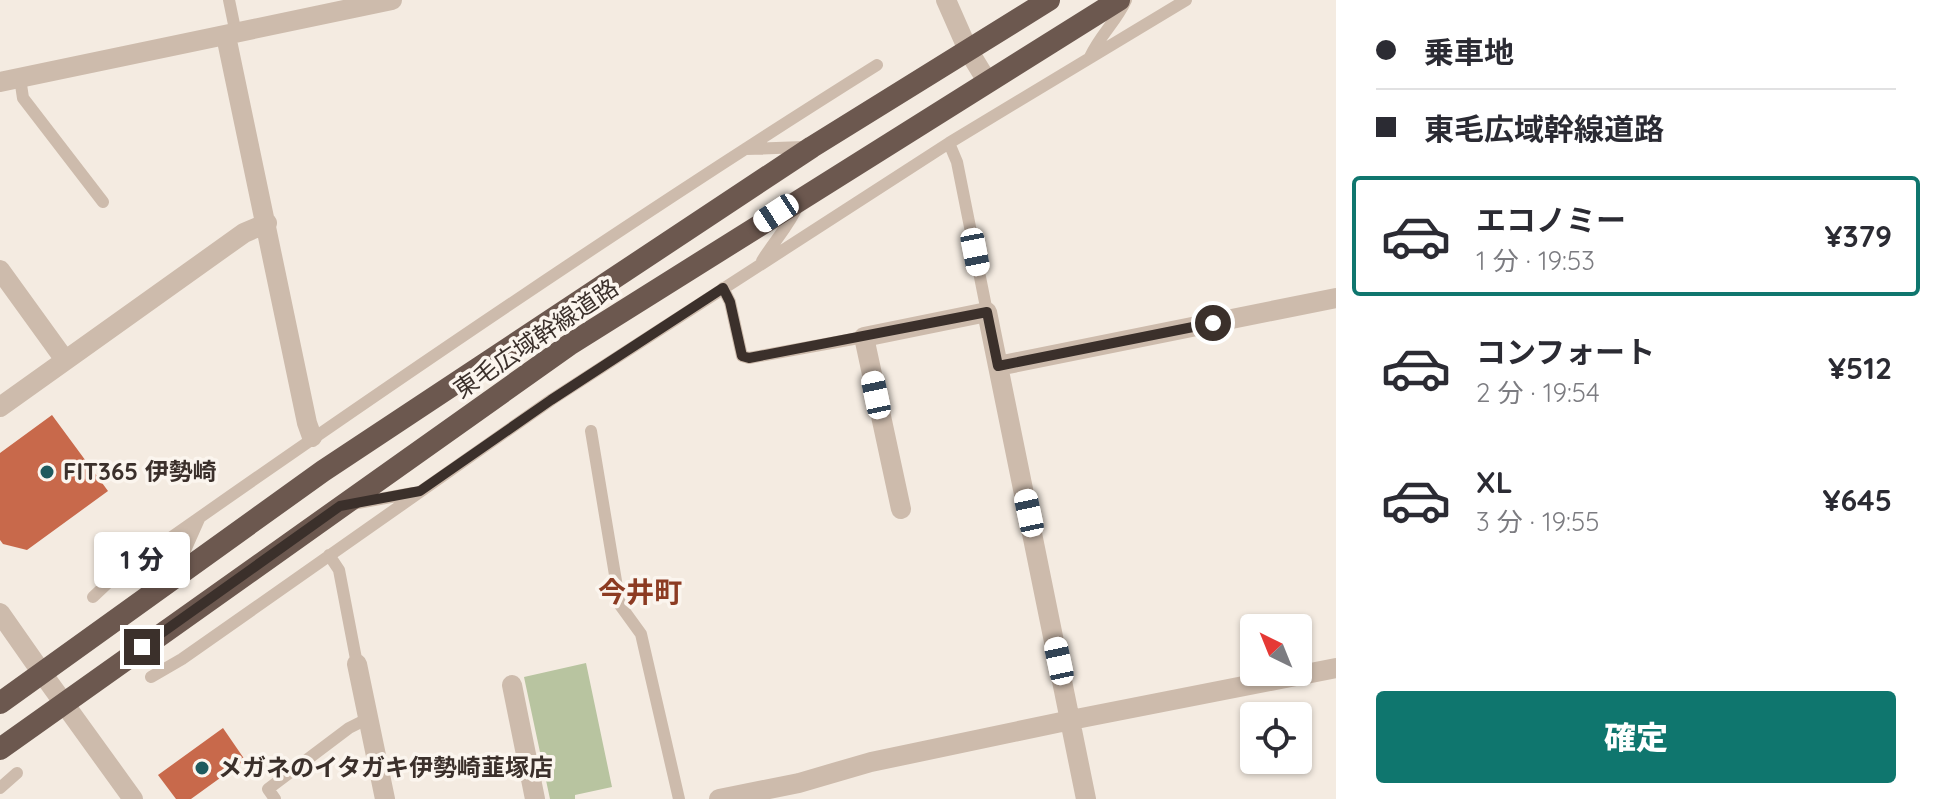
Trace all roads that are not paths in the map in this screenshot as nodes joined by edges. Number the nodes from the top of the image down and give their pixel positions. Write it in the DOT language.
graph roads {
  1 [pos="229,0"];
  2 [pos="392,0"];
  3 [pos="946,0"];
  4 [pos="1049,0"];
  5 [pos="1119,0"];
  6 [pos="1126,0"];
  7 [pos="1186,0"];
  8 [pos="231,35"];
  9 [pos="968,50"];
  10 [pos="1089,58"];
  11 [pos="877,65"];
  12 [pos="10,80"];
  13 [pos="987,81"];
  14 [pos="949,143"];
  15 [pos="812,147"];
  16 [pos="743,149"];
  17 [pos="802,197"];
  18 [pos="103,202"];
  19 [pos="267,223"];
  20 [pos="761,264"];
  21 [pos="0,270"];
  22 [pos="723,288"];
  23 [pos="1336,298"];
  24 [pos="987,312"];
  25 [pos="864,337"];
  26 [pos="65,360"];
  27 [pos="998,366"];
  28 [pos="0,407"];
  29 [pos="591,431"];
  30 [pos="312,437"];
  31 [pos="420,491"];
  32 [pos="340,506"];
  33 [pos="901,509"];
  34 [pos="200,517"];
  35 [pos="329,555"];
  36 [pos="173,577"];
  37 [pos="93,597"];
  38 [pos="0,613"];
  39 [pos="357,664"];
  40 [pos="1336,668"];
  41 [pos="42,673"];
  42 [pos="151,677"];
  43 [pos="512,685"];
  44 [pos="0,703"];
  45 [pos="64,703"];
  46 [pos="369,718"];
  47 [pos="1071,720"];
  48 [pos="0,749"];
  49 [pos="17,773"];
  50 [pos="0,788"];
  51 [pos="800,791"];
  52 [pos="133,799"];
  53 [pos="275,799"];
  54 [pos="385,799"];
  55 [pos="535,799"];
  56 [pos="679,799"];
  57 [pos="719,799"];
  58 [pos="1086,799"];
  1 -- 8 [label="lane"];
  2 -- 8 [label="street"];
  3 -- 9 [label="street"];
  4 -- 9 [label="highway, 東毛広域幹線道路"];
  5 -- 13 [label="highway, 東毛広域幹線道路"];
  6 -- 10 [label="lane"];
  7 -- 10 [label="lane"];
  8 -- 12 [label="street"];
  8 -- 19 [label="street"];
  9 -- 13 [label="street"];
  9 -- 15 [label="highway, 東毛広域幹線道路"];
  10 -- 14 [label="lane"];
  11 -- 16 [label="lane"];
  12 -- 18 [label="lane"];
  13 -- 17 [label="highway, 東毛広域幹線道路"];
  14 -- 20 [label="lane"];
  14 -- 24 [label="lane"];
  15 -- 16 [label="lane"];
  15 -- 36 [label="highway, 東毛広域幹線道路"];
  16 -- 30 [label="lane"];
  17 -- 20 [label="lane"];
  17 -- 32 [label="highway, 東毛広域幹線道路"];
  19 -- 26 [label="street"];
  19 -- 30 [label="street"];
  20 -- 22 [label="lane"];
  21 -- 26 [label="street"];
  22 -- 25 [label="lane"];
  22 -- 31 [label="lane"];
  23 -- 27 [label="street"];
  24 -- 25 [label="street"];
  24 -- 27 [label="street"];
  25 -- 33 [label="street"];
  26 -- 28 [label="street"];
  27 -- 47 [label="street"];
  29 -- 56 [label="lane"];
  30 -- 34 [label="lane"];
  31 -- 32 [label="lane"];
  31 -- 35 [label="lane"];
  32 -- 45 [label="highway, 東毛広域幹線道路"];
  34 -- 36 [label="lane"];
  34 -- 37 [label="lane"];
  35 -- 39 [label="lane"];
  35 -- 42 [label="lane"];
  36 -- 41 [label="highway, 東毛広域幹線道路"];
  38 -- 41 [label="street"];
  39 -- 46 [label="street"];
  40 -- 47 [label="street"];
  41 -- 44 [label="highway, 東毛広域幹線道路"];
  41 -- 45 [label="street"];
  43 -- 55 [label="street"];
  45 -- 48 [label="highway, 東毛広域幹線道路"];
  45 -- 52 [label="street"];
  46 -- 53 [label="lane"];
  46 -- 54 [label="street"];
  47 -- 51 [label="street"];
  47 -- 58 [label="street"];
  49 -- 50 [label="lane"];
  51 -- 57 [label="street"];
}
